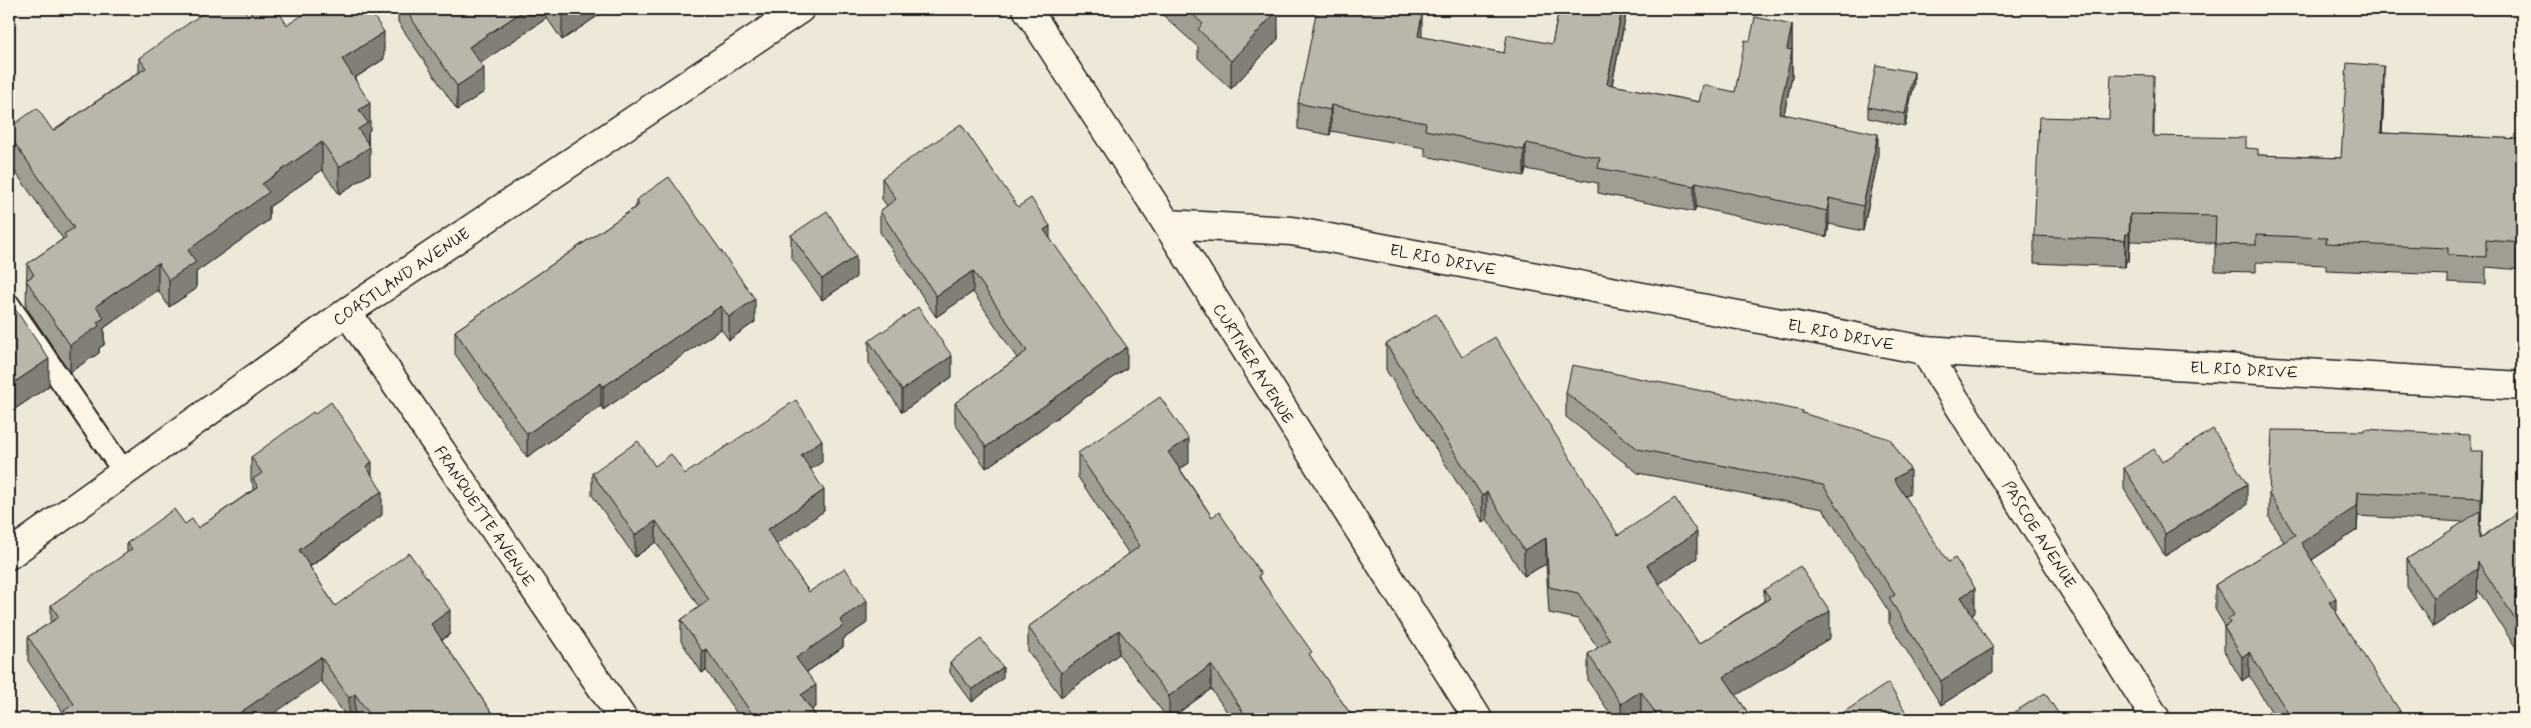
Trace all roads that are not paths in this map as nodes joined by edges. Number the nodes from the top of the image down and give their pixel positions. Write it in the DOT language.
graph roads {
  1 [pos="800,9"];
  2 [pos="1027,9"];
  3 [pos="1168,224"];
  4 [pos="9,305"];
  5 [pos="347,312"];
  6 [pos="1924,350"];
  7 [pos="2522,386"];
  8 [pos="124,472"];
  9 [pos="9,555"];
  10 [pos="623,719"];
  11 [pos="1478,719"];
  12 [pos="2156,719"];
  1 -- 5 [label="street, COASTLAND AVENUE"];
  2 -- 3 [label="street, CURTNER AVENUE"];
  3 -- 6 [label="street, EL RIO DRIVE"];
  3 -- 11 [label="street, CURTNER AVENUE"];
  4 -- 8 [label="lane"];
  5 -- 8 [label="street, COASTLAND AVENUE"];
  5 -- 10 [label="street, FRANQUETTE AVENUE"];
  6 -- 7 [label="street, EL RIO DRIVE"];
  6 -- 12 [label="street, PASCOE AVENUE"];
  8 -- 9 [label="street, COASTLAND AVENUE"];
}
